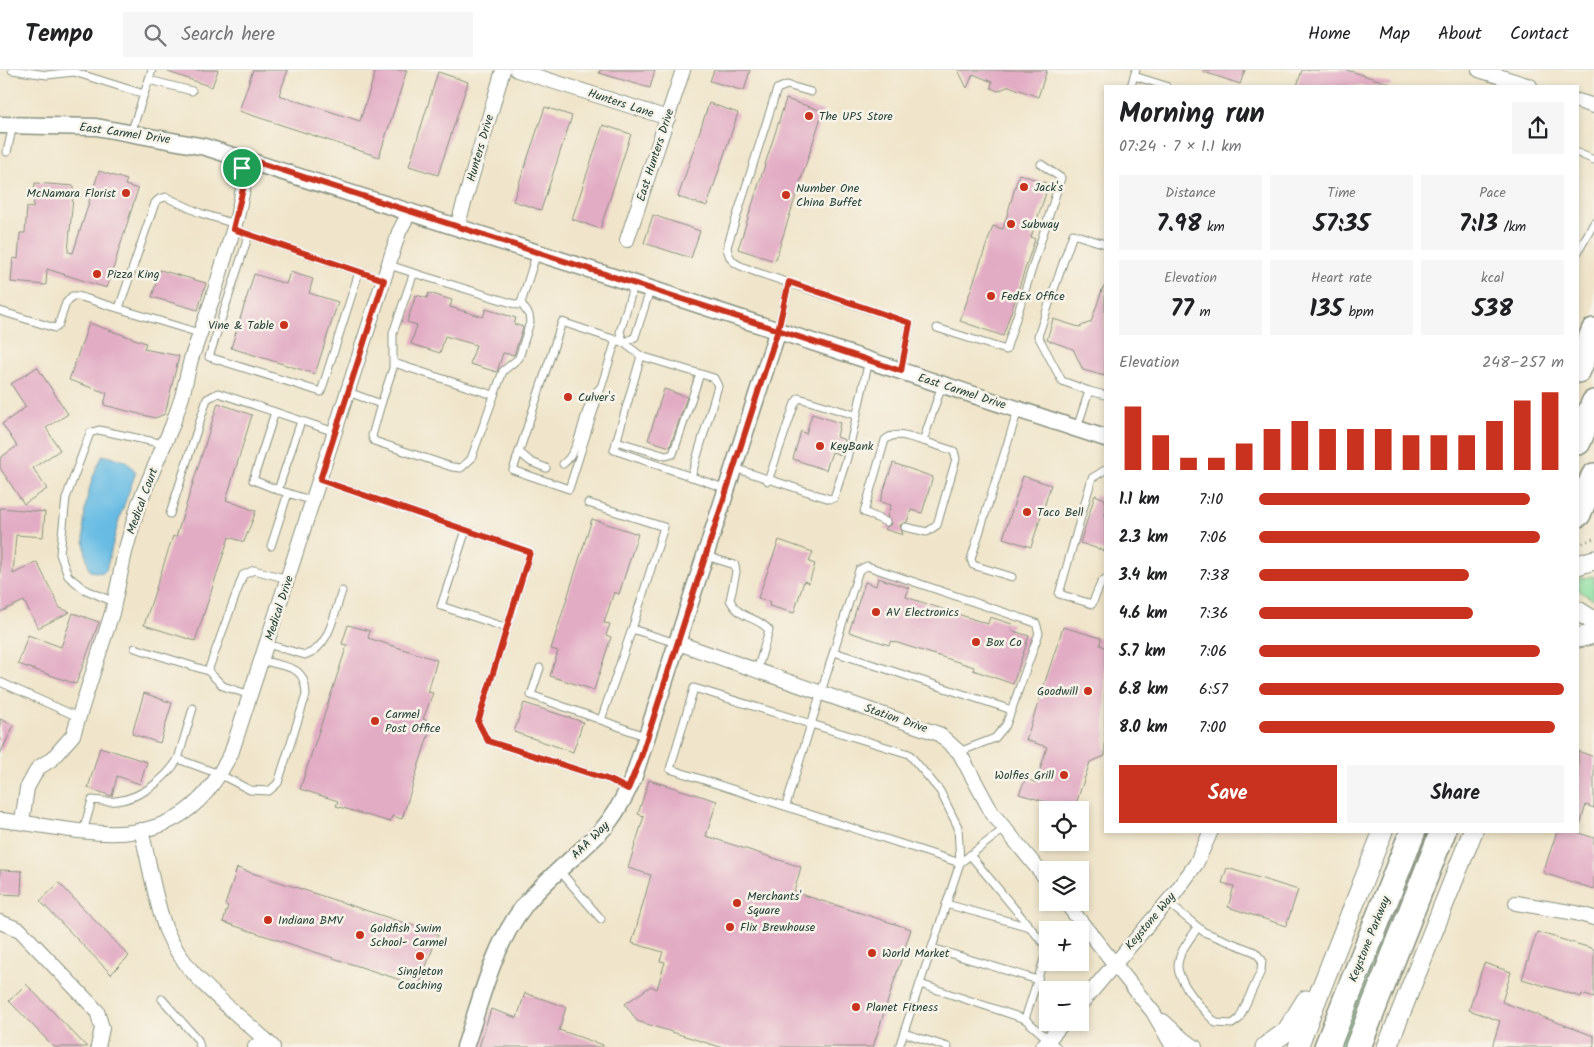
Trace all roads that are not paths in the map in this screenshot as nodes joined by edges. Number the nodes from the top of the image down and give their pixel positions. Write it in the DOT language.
graph roads {
  1 [pos="12,70"];
  2 [pos="152,70"];
  3 [pos="503,70"];
  4 [pos="517,70"];
  5 [pos="683,70"];
  6 [pos="1479,70"];
  7 [pos="63,72"];
  8 [pos="1135,73"];
  9 [pos="149,80"];
  10 [pos="1131,85"];
  11 [pos="1164,85"];
  12 [pos="1527,85"];
  13 [pos="192,91"];
  14 [pos="811,92"];
  15 [pos="144,94"];
  16 [pos="1579,101"];
  17 [pos="1594,106"];
  18 [pos="668,118"];
  19 [pos="6,125"];
  20 [pos="130,133"];
  21 [pos="7,152"];
  22 [pos="1579,153"];
  23 [pos="1594,160"];
  24 [pos="245,164"];
  25 [pos="1041,164"];
  26 [pos="410,211"];
  27 [pos="1594,223"];
  28 [pos="234,226"];
  29 [pos="457,227"];
  30 [pos="249,234"];
  31 [pos="627,240"];
  32 [pos="1104,244"];
  33 [pos="1579,250"];
  34 [pos="537,252"];
  35 [pos="389,265"];
  36 [pos="360,272"];
  37 [pos="417,274"];
  38 [pos="384,280"];
  39 [pos="789,282"];
  40 [pos="634,284"];
  41 [pos="650,289"];
  42 [pos="521,303"];
  43 [pos="120,308"];
  44 [pos="0,311"];
  45 [pos="937,328"];
  46 [pos="778,330"];
  47 [pos="1594,331"];
  48 [pos="199,333"];
  49 [pos="620,341"];
  50 [pos="640,356"];
  51 [pos="869,360"];
  52 [pos="394,363"];
  53 [pos="1579,368"];
  54 [pos="901,371"];
  55 [pos="700,374"];
  56 [pos="943,384"];
  57 [pos="601,386"];
  58 [pos="1089,391"];
  59 [pos="348,392"];
  60 [pos="493,395"];
  61 [pos="1104,395"];
  62 [pos="1594,403"];
  63 [pos="381,404"];
  64 [pos="1018,410"];
  65 [pos="275,412"];
  66 [pos="855,415"];
  67 [pos="301,420"];
  68 [pos="1077,429"];
  69 [pos="335,432"];
  70 [pos="1104,438"];
  71 [pos="1579,440"];
  72 [pos="616,441"];
  73 [pos="923,441"];
  74 [pos="164,444"];
  75 [pos="519,452"];
  76 [pos="563,464"];
  77 [pos="546,468"];
  78 [pos="734,468"];
  79 [pos="1104,471"];
  80 [pos="1594,476"];
  81 [pos="691,477"];
  82 [pos="320,480"];
  83 [pos="772,482"];
  84 [pos="728,489"];
  85 [pos="278,490"];
  86 [pos="288,493"];
  87 [pos="313,501"];
  88 [pos="588,503"];
  89 [pos="1579,512"];
  90 [pos="170,514"];
  91 [pos="886,522"];
  92 [pos="906,527"];
  93 [pos="466,530"];
  94 [pos="271,546"];
  95 [pos="706,556"];
  96 [pos="1594,560"];
  97 [pos="1579,564"];
  98 [pos="1012,577"];
  99 [pos="288,579"];
  100 [pos="1104,580"];
  101 [pos="342,591"];
  102 [pos="114,602"];
  103 [pos="1579,612"];
  104 [pos="1594,621"];
  105 [pos="507,628"];
  106 [pos="632,628"];
  107 [pos="1594,634"];
  108 [pos="1579,638"];
  109 [pos="678,643"];
  110 [pos="267,644"];
  111 [pos="135,648"];
  112 [pos="834,652"];
  113 [pos="262,660"];
  114 [pos="540,668"];
  115 [pos="208,671"];
  116 [pos="757,671"];
  117 [pos="0,682"];
  118 [pos="822,693"];
  119 [pos="250,695"];
  120 [pos="193,708"];
  121 [pos="1012,710"];
  122 [pos="78,717"];
  123 [pos="601,720"];
  124 [pos="812,724"];
  125 [pos="648,738"];
  126 [pos="959,752"];
  127 [pos="178,760"];
  128 [pos="219,774"];
  129 [pos="628,789"];
  130 [pos="786,806"];
  131 [pos="0,820"];
  132 [pos="22,822"];
  133 [pos="1005,828"];
  134 [pos="141,830"];
  135 [pos="83,832"];
  136 [pos="1210,833"];
  137 [pos="1382,833"];
  138 [pos="1412,833"];
  139 [pos="1442,833"];
  140 [pos="1472,833"];
  141 [pos="970,856"];
  142 [pos="960,863"];
  143 [pos="558,870"];
  144 [pos="1039,870"];
  145 [pos="1167,902"];
  146 [pos="1516,903"];
  147 [pos="946,904"];
  148 [pos="1072,911"];
  149 [pos="1594,918"];
  150 [pos="600,919"];
  151 [pos="0,922"];
  152 [pos="1030,927"];
  153 [pos="1198,927"];
  154 [pos="932,948"];
  155 [pos="1336,950"];
  156 [pos="1115,963"];
  157 [pos="1038,980"];
  158 [pos="920,984"];
  159 [pos="1089,994"];
  160 [pos="162,999"];
  161 [pos="1153,1012"];
  162 [pos="1025,1019"];
  163 [pos="1058,1031"];
  164 [pos="904,1033"];
  165 [pos="264,1044"];
  166 [pos="1049,1044"];
  167 [pos="98,1047"];
  168 [pos="200,1047"];
  169 [pos="465,1047"];
  170 [pos="899,1047"];
  171 [pos="948,1047"];
  172 [pos="1173,1047"];
  173 [pos="1195,1047"];
  174 [pos="1265,1047"];
  175 [pos="1298,1047"];
  176 [pos="1327,1047"];
  177 [pos="1358,1047"];
  178 [pos="1387,1047"];
  1 -- 7 [label="lane"];
  2 -- 9 [label="lane"];
  3 -- 29 [label="street, Hunters Drive"];
  4 -- 18 [label="street, Hunters Lane"];
  5 -- 18 [label="street, East Hunters Drive"];
  6 -- 12 [label="street"];
  7 -- 15 [label="lane"];
  8 -- 10 [label="lane"];
  8 -- 11 [label="lane"];
  9 -- 13 [label="lane"];
  9 -- 15 [label="lane"];
  14 -- 39 [label="lane"];
  15 -- 20 [label="lane"];
  16 -- 17 [label="street"];
  18 -- 31 [label="street, East Hunters Drive"];
  19 -- 20 [label="street, East Carmel Drive"];
  19 -- 21 [label="lane"];
  20 -- 24 [label="street, East Carmel Drive"];
  22 -- 23 [label="lane"];
  24 -- 26 [label="street, East Carmel Drive"];
  24 -- 28 [label="street, Medical Court"];
  25 -- 45 [label="lane"];
  26 -- 29 [label="street, East Carmel Drive"];
  26 -- 35 [label="street, Medical Drive"];
  27 -- 33 [label="lane"];
  28 -- 30 [label="lane"];
  28 -- 43 [label="lane"];
  28 -- 48 [label="street, Medical Court"];
  29 -- 34 [label="street, East Carmel Drive"];
  30 -- 36 [label="lane"];
  30 -- 36 [label="lane"];
  32 -- 58 [label="lane"];
  34 -- 40 [label="street, East Carmel Drive"];
  34 -- 42 [label="lane"];
  35 -- 37 [label="lane"];
  35 -- 38 [label="street, Medical Drive"];
  36 -- 38 [label="lane"];
  37 -- 42 [label="lane"];
  37 -- 52 [label="lane"];
  38 -- 59 [label="street, Medical Drive"];
  39 -- 46 [label="lane"];
  39 -- 54 [label="lane"];
  40 -- 41 [label="street, East Carmel Drive"];
  40 -- 49 [label="lane"];
  41 -- 46 [label="street, East Carmel Drive"];
  41 -- 49 [label="lane"];
  42 -- 60 [label="lane"];
  43 -- 44 [label="lane"];
  43 -- 48 [label="lane"];
  46 -- 51 [label="street, East Carmel Drive"];
  46 -- 78 [label="street, AAA Way"];
  47 -- 53 [label="highway"];
  48 -- 74 [label="street, Medical Court"];
  49 -- 50 [label="lane"];
  49 -- 57 [label="lane"];
  49 -- 75 [label="lane"];
  50 -- 55 [label="lane"];
  50 -- 72 [label="lane"];
  51 -- 54 [label="street, East Carmel Drive"];
  51 -- 66 [label="lane"];
  52 -- 60 [label="lane"];
  52 -- 63 [label="lane"];
  54 -- 56 [label="street, East Carmel Drive"];
  55 -- 72 [label="lane"];
  55 -- 81 [label="lane"];
  56 -- 64 [label="street, East Carmel Drive"];
  56 -- 73 [label="lane"];
  57 -- 75 [label="lane"];
  57 -- 76 [label="lane"];
  58 -- 61 [label="lane"];
  58 -- 68 [label="lane"];
  59 -- 63 [label="lane"];
  59 -- 69 [label="street, Medical Drive"];
  60 -- 63 [label="lane"];
  62 -- 71 [label="highway"];
  64 -- 68 [label="street, East Carmel Drive"];
  64 -- 98 [label="lane"];
  65 -- 67 [label="lane"];
  65 -- 85 [label="lane"];
  65 -- 90 [label="lane"];
  66 -- 83 [label="lane"];
  66 -- 83 [label="lane"];
  67 -- 69 [label="lane"];
  67 -- 85 [label="lane"];
  68 -- 70 [label="street, East Carmel Drive"];
  69 -- 82 [label="street, Medical Drive"];
  72 -- 81 [label="lane"];
  73 -- 91 [label="lane"];
  73 -- 92 [label="lane"];
  74 -- 102 [label="street, Medical Court"];
  74 -- 102 [label="lane"];
  75 -- 77 [label="lane"];
  78 -- 83 [label="lane"];
  78 -- 84 [label="street, AAA Way"];
  79 -- 100 [label="lane"];
  80 -- 89 [label="highway"];
  81 -- 84 [label="lane"];
  82 -- 87 [label="street, Medical Drive"];
  82 -- 93 [label="lane"];
  84 -- 95 [label="street, AAA Way"];
  85 -- 86 [label="lane"];
  86 -- 87 [label="lane"];
  86 -- 94 [label="lane"];
  87 -- 99 [label="street, Medical Drive"];
  88 -- 106 [label="lane"];
  93 -- 105 [label="lane"];
  93 -- 105 [label="lane"];
  95 -- 109 [label="street, AAA Way"];
  95 -- 116 [label="lane"];
  96 -- 97 [label="main road"];
  99 -- 110 [label="street, Medical Drive"];
  99 -- 115 [label="lane"];
  101 -- 110 [label="lane"];
  102 -- 122 [label="street, Medical Court"];
  103 -- 104 [label="main road"];
  105 -- 129 [label="lane"];
  106 -- 109 [label="lane"];
  106 -- 123 [label="lane"];
  107 -- 108 [label="main road"];
  109 -- 116 [label="street, Station Drive"];
  109 -- 125 [label="street, AAA Way"];
  110 -- 113 [label="street, Medical Drive"];
  111 -- 115 [label="lane"];
  112 -- 118 [label="lane"];
  112 -- 121 [label="lane"];
  112 -- 121 [label="lane"];
  113 -- 119 [label="street, Medical Drive"];
  113 -- 128 [label="lane"];
  114 -- 123 [label="lane"];
  115 -- 119 [label="lane"];
  116 -- 118 [label="street, Station Drive"];
  117 -- 122 [label="lane"];
  118 -- 124 [label="lane"];
  118 -- 126 [label="street, Station Drive"];
  119 -- 128 [label="street, Medical Drive"];
  120 -- 127 [label="lane"];
  121 -- 126 [label="lane"];
  122 -- 132 [label="street, Medical Court"];
  123 -- 125 [label="lane"];
  124 -- 130 [label="lane"];
  124 -- 130 [label="lane"];
  124 -- 142 [label="lane"];
  125 -- 129 [label="street, AAA Way"];
  126 -- 133 [label="street, Station Drive"];
  127 -- 128 [label="lane"];
  127 -- 135 [label="lane"];
  128 -- 134 [label="street, Medical Drive"];
  129 -- 143 [label="street, AAA Way"];
  130 -- 142 [label="lane"];
  131 -- 132 [label="street, Medical Drive"];
  132 -- 135 [label="street, Medical Drive"];
  133 -- 141 [label="lane"];
  133 -- 144 [label="street, Station Drive"];
  134 -- 135 [label="street, Medical Drive"];
  134 -- 165 [label="street"];
  136 -- 145 [label="street, Keystone Way"];
  137 -- 155 [label="main road"];
  138 -- 176 [label="highway, Keystone Parkway"];
  139 -- 177 [label="highway"];
  140 -- 178 [label="main road"];
  141 -- 142 [label="lane"];
  141 -- 152 [label="lane"];
  142 -- 147 [label="lane"];
  143 -- 150 [label="lane"];
  143 -- 169 [label="street, AAA Way"];
  145 -- 153 [label="lane"];
  145 -- 156 [label="street, Keystone Way"];
  146 -- 149 [label="street"];
  147 -- 152 [label="lane"];
  147 -- 154 [label="lane"];
  148 -- 156 [label="street"];
  151 -- 167 [label="street"];
  152 -- 157 [label="lane"];
  153 -- 153 [label="lane"];
  154 -- 157 [label="lane"];
  154 -- 158 [label="lane"];
  155 -- 174 [label="main road"];
  155 -- 175 [label="main road"];
  156 -- 159 [label="street, Keystone Way"];
  156 -- 161 [label="street"];
  157 -- 162 [label="lane"];
  158 -- 162 [label="lane"];
  158 -- 164 [label="lane"];
  160 -- 168 [label="lane"];
  161 -- 172 [label="street"];
  161 -- 173 [label="street"];
  162 -- 166 [label="lane"];
  163 -- 166 [label="street"];
  164 -- 170 [label="lane"];
  164 -- 171 [label="lane"];
}
